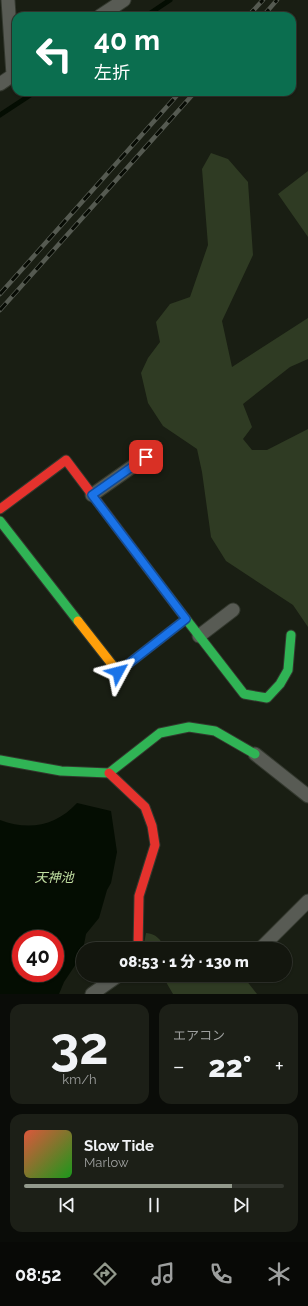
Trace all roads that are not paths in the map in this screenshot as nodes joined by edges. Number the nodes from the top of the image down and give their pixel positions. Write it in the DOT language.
graph roads {
  1 [pos="8,0"];
  2 [pos="124,0"];
  3 [pos="106,12"];
  4 [pos="12,42"];
  5 [pos="12,76"];
  6 [pos="0,84"];
  7 [pos="146,457"];
  8 [pos="92,495"];
  9 [pos="0,509"];
  10 [pos="0,521"];
  11 [pos="233,610"];
  12 [pos="186,619"];
  13 [pos="291,635"];
  14 [pos="199,636"];
  15 [pos="255,754"];
  16 [pos="0,760"];
  17 [pos="109,773"];
  18 [pos="308,796"];
  19 [pos="308,901"];
  20 [pos="138,942"];
  21 [pos="267,942"];
  22 [pos="109,982"];
  23 [pos="92,994"];
  1 -- 4 [label="street"];
  2 -- 3 [label="street"];
  5 -- 6 [label="street"];
  7 -- 8 [label="street"];
  8 -- 9 [label="street"];
  8 -- 12 [label="street"];
  10 -- 12 [label="street"];
  11 -- 14 [label="street"];
  12 -- 14 [label="street"];
  13 -- 14 [label="street"];
  15 -- 17 [label="street"];
  15 -- 18 [label="street"];
  16 -- 17 [label="street"];
  17 -- 20 [label="street"];
  19 -- 21 [label="street"];
  22 -- 23 [label="street"];
}
